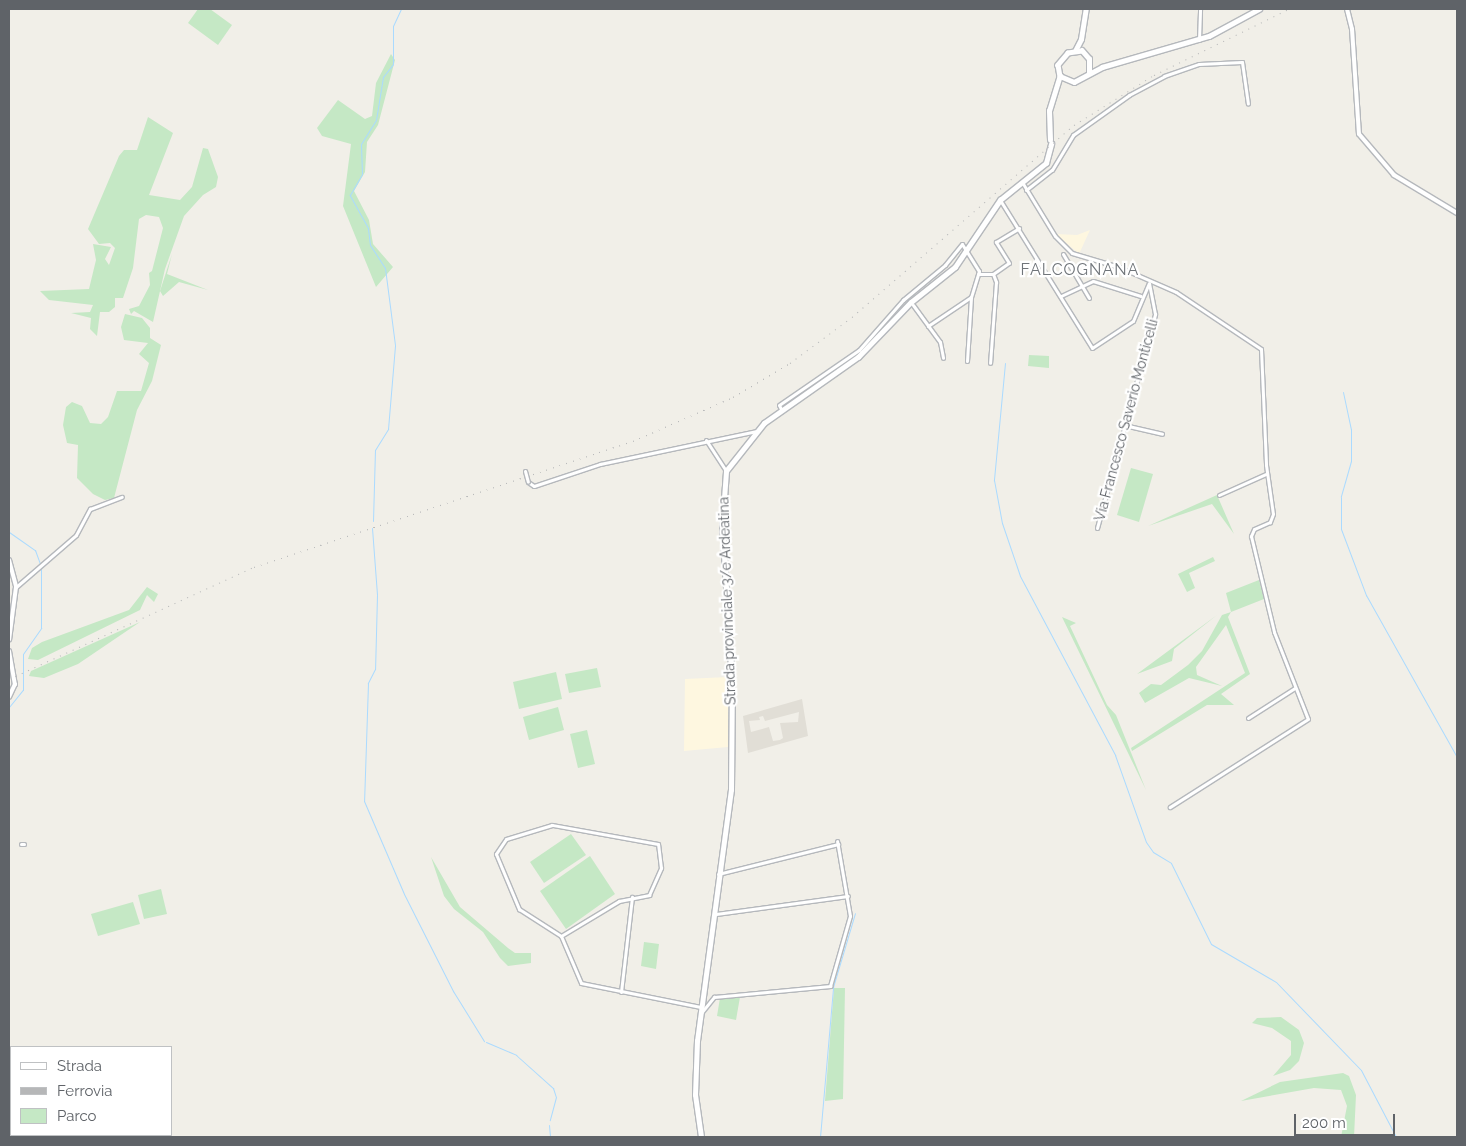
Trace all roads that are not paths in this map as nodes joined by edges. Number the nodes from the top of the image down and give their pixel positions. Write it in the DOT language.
graph roads {
  1 [pos="1086,9"];
  2 [pos="1200,9"];
  3 [pos="1259,9"];
  4 [pos="1347,9"];
  5 [pos="1081,39"];
  6 [pos="1199,40"];
  7 [pos="1075,51"];
  8 [pos="1084,52"];
  9 [pos="1090,64"];
  10 [pos="1102,67"];
  11 [pos="1089,73"];
  12 [pos="1060,76"];
  13 [pos="1065,81"];
  14 [pos="1056,87"];
  15 [pos="1248,104"];
  16 [pos="1021,181"];
  17 [pos="1026,190"];
  18 [pos="1000,200"];
  19 [pos="1457,213"];
  20 [pos="1019,228"];
  21 [pos="968,251"];
  22 [pos="1063,254"];
  23 [pos="978,274"];
  24 [pos="993,274"];
  25 [pos="1149,283"];
  26 [pos="1082,284"];
  27 [pos="1061,296"];
  28 [pos="1141,296"];
  29 [pos="971,297"];
  30 [pos="1089,298"];
  31 [pos="914,305"];
  32 [pos="928,326"];
  33 [pos="943,358"];
  34 [pos="967,361"];
  35 [pos="990,363"];
  36 [pos="781,409"];
  37 [pos="1124,425"];
  38 [pos="756,431"];
  39 [pos="1162,434"];
  40 [pos="706,440"];
  41 [pos="525,471"];
  42 [pos="726,471"];
  43 [pos="1267,474"];
  44 [pos="1219,495"];
  45 [pos="122,498"];
  46 [pos="1097,528"];
  47 [pos="9,560"];
  48 [pos="16,587"];
  49 [pos="9,640"];
  50 [pos="9,651"];
  51 [pos="1296,688"];
  52 [pos="9,698"];
  53 [pos="1248,718"];
  54 [pos="1170,807"];
  55 [pos="718,874"];
  56 [pos="848,896"];
  57 [pos="632,897"];
  58 [pos="716,914"];
  59 [pos="561,936"];
  60 [pos="621,992"];
  61 [pos="701,1006"];
  62 [pos="700,1013"];
  63 [pos="701,1137"];
  1 -- 5 [label="main road"];
  2 -- 6 [label="street"];
  3 -- 6 [label="main road"];
  4 -- 19 [label="street"];
  5 -- 7 [label="main road"];
  5 -- 8 [label="main road"];
  6 -- 10 [label="main road"];
  7 -- 8 [label="main road"];
  7 -- 12 [label="main road"];
  8 -- 9 [label="main road"];
  9 -- 10 [label="main road"];
  9 -- 11 [label="main road"];
  10 -- 11 [label="main road"];
  11 -- 13 [label="main road"];
  12 -- 13 [label="main road"];
  12 -- 14 [label="main road"];
  13 -- 14 [label="main road"];
  14 -- 16 [label="main road"];
  15 -- 17 [label="street"];
  16 -- 17 [label="street"];
  16 -- 18 [label="main road"];
  17 -- 25 [label="street"];
  18 -- 20 [label="street"];
  18 -- 21 [label="main road"];
  20 -- 24 [label="street"];
  20 -- 27 [label="street"];
  21 -- 23 [label="street"];
  21 -- 36 [label="main road"];
  21 -- 36 [label="street"];
  22 -- 26 [label="street"];
  23 -- 24 [label="street"];
  23 -- 29 [label="street"];
  24 -- 35 [label="street"];
  25 -- 28 [label="street"];
  25 -- 37 [label="street, Via Francesco Saverio Monticelli"];
  25 -- 43 [label="street"];
  26 -- 27 [label="street"];
  26 -- 28 [label="street"];
  26 -- 30 [label="street"];
  27 -- 28 [label="street"];
  29 -- 32 [label="street"];
  29 -- 34 [label="street"];
  31 -- 32 [label="street"];
  32 -- 33 [label="street"];
  36 -- 38 [label="main road"];
  37 -- 39 [label="street"];
  37 -- 46 [label="street, Via Francesco Saverio Monticelli"];
  38 -- 40 [label="street"];
  38 -- 42 [label="main road"];
  40 -- 41 [label="street, bridge"];
  40 -- 42 [label="street"];
  42 -- 55 [label="main road, Strada provinciale 3/e Ardeatina"];
  43 -- 44 [label="street"];
  43 -- 51 [label="street"];
  45 -- 48 [label="street"];
  47 -- 48 [label="street"];
  48 -- 49 [label="street"];
  50 -- 52 [label="street"];
  51 -- 53 [label="street"];
  51 -- 54 [label="street"];
  55 -- 56 [label="street"];
  55 -- 58 [label="main road, Strada provinciale 3/e Ardeatina"];
  56 -- 58 [label="street"];
  56 -- 62 [label="street"];
  57 -- 59 [label="street"];
  57 -- 59 [label="street"];
  57 -- 60 [label="street"];
  58 -- 61 [label="main road, Strada provinciale 3/e Ardeatina"];
  59 -- 60 [label="street"];
  60 -- 61 [label="street"];
  61 -- 62 [label="main road, Strada provinciale 3/e Ardeatina"];
  62 -- 63 [label="main road, Strada provinciale 3/e Ardeatina"];
}
